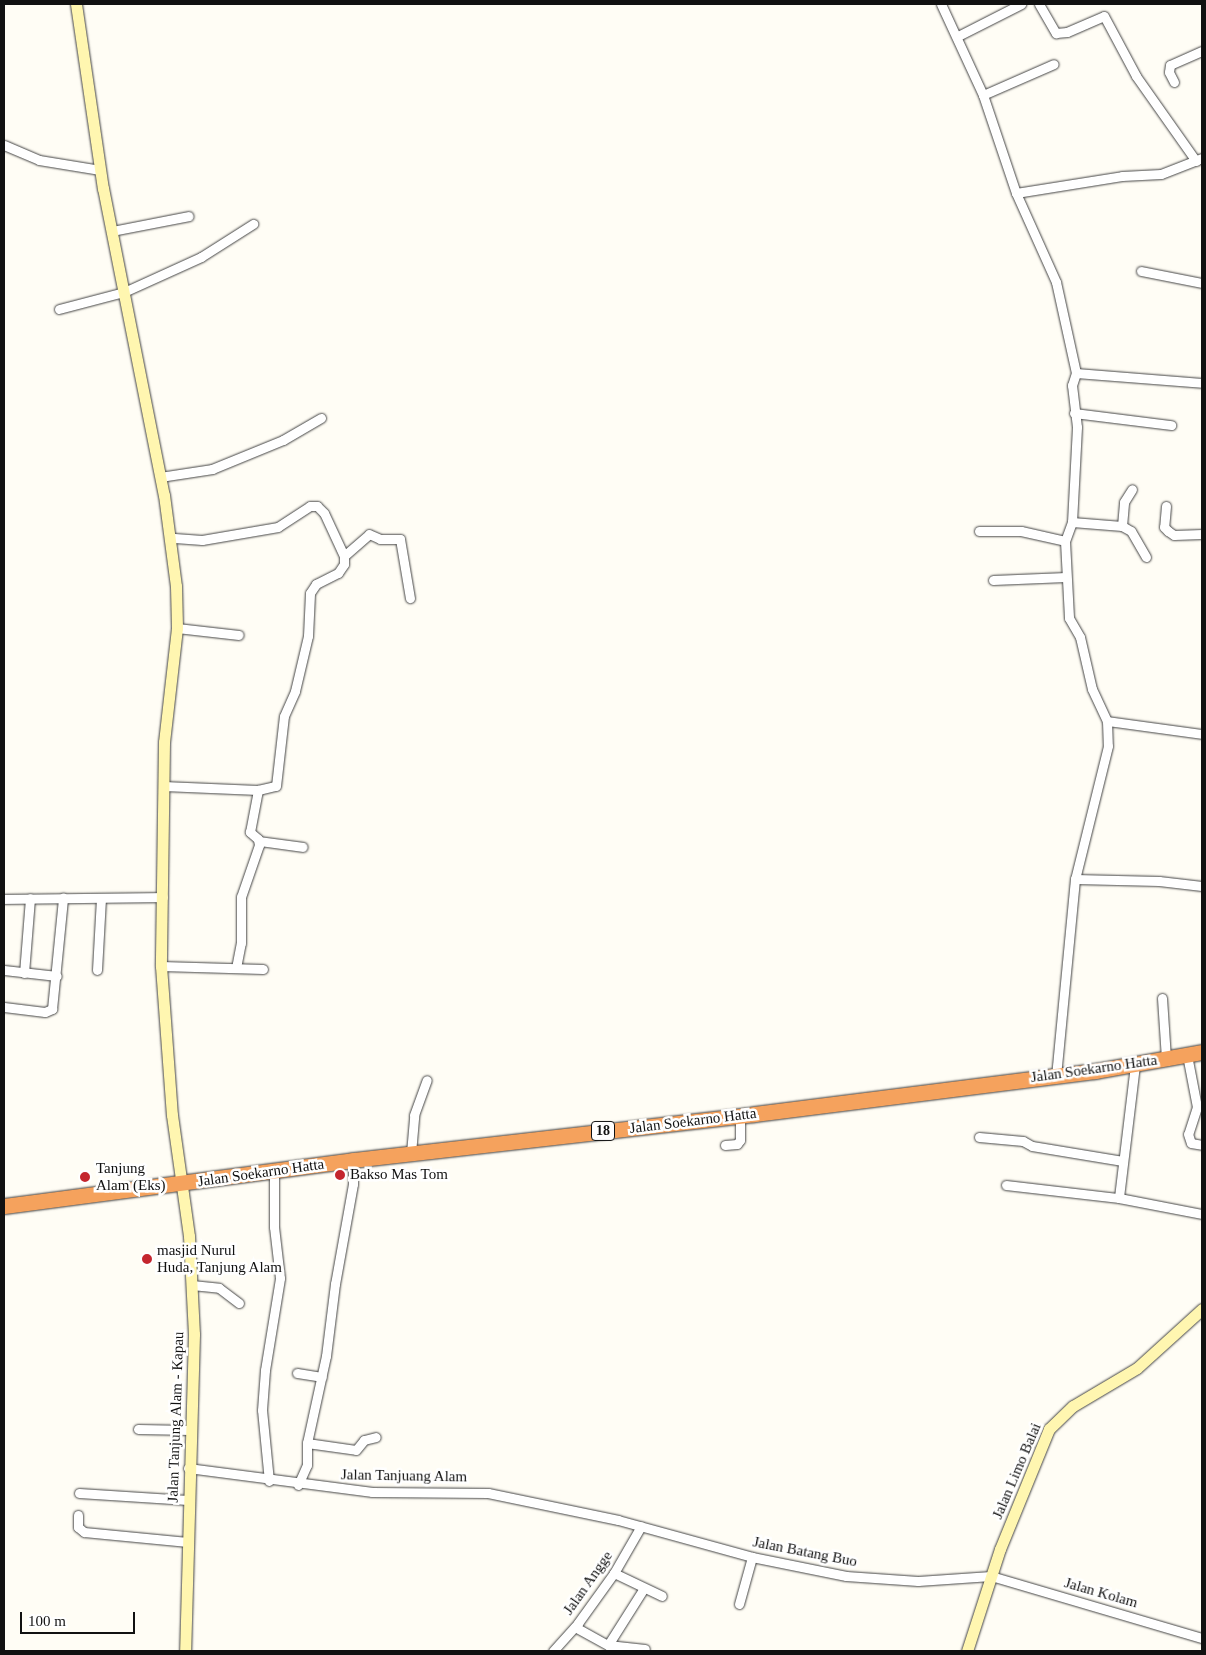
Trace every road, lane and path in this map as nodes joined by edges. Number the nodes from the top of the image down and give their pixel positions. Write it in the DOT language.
graph roads {
  1 [pos="76,4"];
  2 [pos="941,4"];
  3 [pos="1021,4"];
  4 [pos="1039,4"];
  5 [pos="958,36"];
  6 [pos="1202,51"];
  7 [pos="1054,64"];
  8 [pos="1174,82"];
  9 [pos="983,96"];
  10 [pos="4,145"];
  11 [pos="1199,160"];
  12 [pos="100,170"];
  13 [pos="1016,193"];
  14 [pos="189,216"];
  15 [pos="254,224"];
  16 [pos="112,231"];
  17 [pos="1141,271"];
  18 [pos="1202,284"];
  19 [pos="124,292"];
  20 [pos="59,308"];
  21 [pos="1076,373"];
  22 [pos="1202,383"];
  23 [pos="1074,413"];
  24 [pos="321,418"];
  25 [pos="1171,425"];
  26 [pos="160,477"];
  27 [pos="1132,489"];
  28 [pos="1166,506"];
  29 [pos="1072,522"];
  30 [pos="1122,526"];
  31 [pos="979,531"];
  32 [pos="1202,534"];
  33 [pos="171,538"];
  34 [pos="1065,541"];
  35 [pos="344,556"];
  36 [pos="1146,557"];
  37 [pos="1066,577"];
  38 [pos="994,580"];
  39 [pos="410,598"];
  40 [pos="177,628"];
  41 [pos="239,635"];
  42 [pos="1107,721"];
  43 [pos="1202,734"];
  44 [pos="163,786"];
  45 [pos="258,790"];
  46 [pos="259,842"];
  47 [pos="303,847"];
  48 [pos="1075,879"];
  49 [pos="1202,886"];
  50 [pos="162,897"];
  51 [pos="30,898"];
  52 [pos="63,898"];
  53 [pos="101,898"];
  54 [pos="4,899"];
  55 [pos="161,966"];
  56 [pos="236,968"];
  57 [pos="263,969"];
  58 [pos="4,970"];
  59 [pos="97,970"];
  60 [pos="24,973"];
  61 [pos="57,976"];
  62 [pos="1162,998"];
  63 [pos="4,1007"];
  64 [pos="1195,1053"];
  65 [pos="1166,1059"];
  66 [pos="1135,1065"];
  67 [pos="1056,1076"];
  68 [pos="427,1080"];
  69 [pos="1200,1107"];
  70 [pos="740,1116"];
  71 [pos="979,1137"];
  72 [pos="725,1145"];
  73 [pos="1202,1145"];
  74 [pos="411,1154"];
  75 [pos="353,1160"];
  76 [pos="1123,1161"];
  77 [pos="274,1170"];
  78 [pos="184,1184"];
  79 [pos="1006,1185"];
  80 [pos="1119,1198"];
  81 [pos="4,1206"];
  82 [pos="1202,1214"];
  83 [pos="192,1285"];
  84 [pos="239,1303"];
  85 [pos="1202,1309"];
  86 [pos="297,1373"];
  87 [pos="322,1377"];
  88 [pos="138,1429"];
  89 [pos="190,1430"];
  90 [pos="376,1437"];
  91 [pos="307,1443"];
  92 [pos="188,1468"];
  93 [pos="270,1481"];
  94 [pos="298,1485"];
  95 [pos="80,1493"];
  96 [pos="188,1500"];
  97 [pos="78,1515"];
  98 [pos="618,1520"];
  99 [pos="641,1526"];
  100 [pos="188,1542"];
  101 [pos="752,1557"];
  102 [pos="614,1573"];
  103 [pos="991,1576"];
  104 [pos="644,1588"];
  105 [pos="662,1596"];
  106 [pos="739,1604"];
  107 [pos="576,1627"];
  108 [pos="1202,1638"];
  109 [pos="608,1645"];
  110 [pos="645,1649"];
  111 [pos="185,1651"];
  112 [pos="553,1651"];
  113 [pos="967,1651"];
  1 -- 12 [label="street, Jalan Tanjung Alam - Kapau"];
  2 -- 5 [label="street"];
  3 -- 5 [label="street"];
  4 -- 11 [label="street"];
  5 -- 9 [label="street"];
  6 -- 8 [label="street"];
  7 -- 9 [label="street"];
  9 -- 13 [label="street"];
  10 -- 12 [label="street"];
  11 -- 13 [label="street"];
  12 -- 16 [label="street, Jalan Tanjung Alam - Kapau"];
  13 -- 21 [label="street"];
  14 -- 16 [label="street"];
  15 -- 19 [label="street"];
  16 -- 19 [label="street, Jalan Tanjung Alam - Kapau"];
  17 -- 18 [label="street"];
  19 -- 20 [label="street"];
  19 -- 26 [label="street, Jalan Tanjung Alam - Kapau"];
  21 -- 22 [label="street"];
  21 -- 23 [label="street"];
  23 -- 25 [label="street"];
  23 -- 29 [label="street"];
  24 -- 26 [label="street"];
  26 -- 33 [label="street, Jalan Tanjung Alam - Kapau"];
  27 -- 30 [label="street"];
  28 -- 32 [label="street"];
  29 -- 30 [label="street"];
  29 -- 34 [label="street"];
  30 -- 36 [label="street"];
  31 -- 34 [label="street"];
  33 -- 35 [label="street"];
  33 -- 40 [label="street, Jalan Tanjung Alam - Kapau"];
  34 -- 37 [label="street"];
  35 -- 39 [label="street"];
  35 -- 45 [label="street"];
  37 -- 38 [label="street"];
  37 -- 42 [label="street"];
  40 -- 41 [label="street"];
  40 -- 44 [label="street, Jalan Tanjung Alam - Kapau"];
  42 -- 43 [label="street"];
  42 -- 48 [label="street"];
  44 -- 45 [label="street"];
  44 -- 50 [label="street, Jalan Tanjung Alam - Kapau"];
  45 -- 46 [label="street"];
  46 -- 47 [label="street"];
  46 -- 56 [label="street"];
  48 -- 49 [label="street"];
  48 -- 67 [label="street"];
  50 -- 53 [label="street"];
  50 -- 55 [label="street, Jalan Tanjung Alam - Kapau"];
  51 -- 52 [label="street"];
  51 -- 54 [label="street"];
  51 -- 60 [label="street"];
  52 -- 53 [label="street"];
  52 -- 61 [label="street"];
  53 -- 59 [label="street"];
  55 -- 56 [label="street"];
  55 -- 78 [label="street, Jalan Tanjung Alam - Kapau"];
  56 -- 57 [label="street"];
  58 -- 60 [label="street"];
  60 -- 61 [label="street"];
  61 -- 63 [label="street"];
  62 -- 65 [label="street"];
  64 -- 65 [label="highway, Jalan Soekarno Hatta / 18"];
  64 -- 69 [label="street"];
  65 -- 66 [label="highway, Jalan Soekarno Hatta / 18"];
  66 -- 67 [label="highway, Jalan Soekarno Hatta / 18"];
  66 -- 76 [label="street"];
  67 -- 70 [label="highway, Jalan Soekarno Hatta / 18"];
  68 -- 74 [label="street"];
  69 -- 73 [label="street"];
  70 -- 72 [label="street"];
  70 -- 74 [label="highway, Jalan Soekarno Hatta / 18"];
  71 -- 76 [label="street"];
  74 -- 75 [label="highway, Jalan Soekarno Hatta / 18"];
  75 -- 77 [label="highway, Jalan Soekarno Hatta / 18"];
  75 -- 87 [label="street"];
  76 -- 80 [label="street"];
  77 -- 78 [label="highway, Jalan Soekarno Hatta / 18"];
  77 -- 93 [label="street"];
  78 -- 81 [label="highway, Jalan Soekarno Hatta / 18"];
  78 -- 83 [label="street, Jalan Tanjung Alam - Kapau"];
  79 -- 80 [label="street"];
  80 -- 82 [label="street"];
  83 -- 84 [label="street"];
  83 -- 89 [label="street, Jalan Tanjung Alam - Kapau"];
  85 -- 103 [label="street, Jalan Limo Balai"];
  86 -- 87 [label="street"];
  87 -- 91 [label="street"];
  88 -- 89 [label="street"];
  89 -- 92 [label="street, Jalan Tanjung Alam - Kapau"];
  90 -- 91 [label="street"];
  91 -- 94 [label="street"];
  92 -- 93 [label="street, Jalan Tanjuang Alam"];
  92 -- 96 [label="street, Jalan Tanjung Alam - Kapau"];
  93 -- 94 [label="street, Jalan Tanjuang Alam"];
  94 -- 98 [label="street, Jalan Tanjuang Alam"];
  95 -- 96 [label="street"];
  96 -- 100 [label="street, Jalan Tanjung Alam - Kapau"];
  97 -- 100 [label="street"];
  98 -- 99 [label="street, Jalan Batang Buo"];
  99 -- 101 [label="street, Jalan Batang Buo"];
  99 -- 102 [label="street, Jalan Angge"];
  100 -- 111 [label="street, Jalan Tanjung Alam - Kapau"];
  101 -- 103 [label="street, Jalan Batang Buo"];
  101 -- 106 [label="street"];
  102 -- 104 [label="street"];
  102 -- 107 [label="street, Jalan Angge"];
  103 -- 108 [label="street, Jalan Kolam"];
  103 -- 113 [label="street, Jalan Limo Balai"];
  104 -- 105 [label="street"];
  104 -- 109 [label="street"];
  107 -- 109 [label="street"];
  107 -- 112 [label="street, Jalan Angge"];
  109 -- 110 [label="street"];
}
